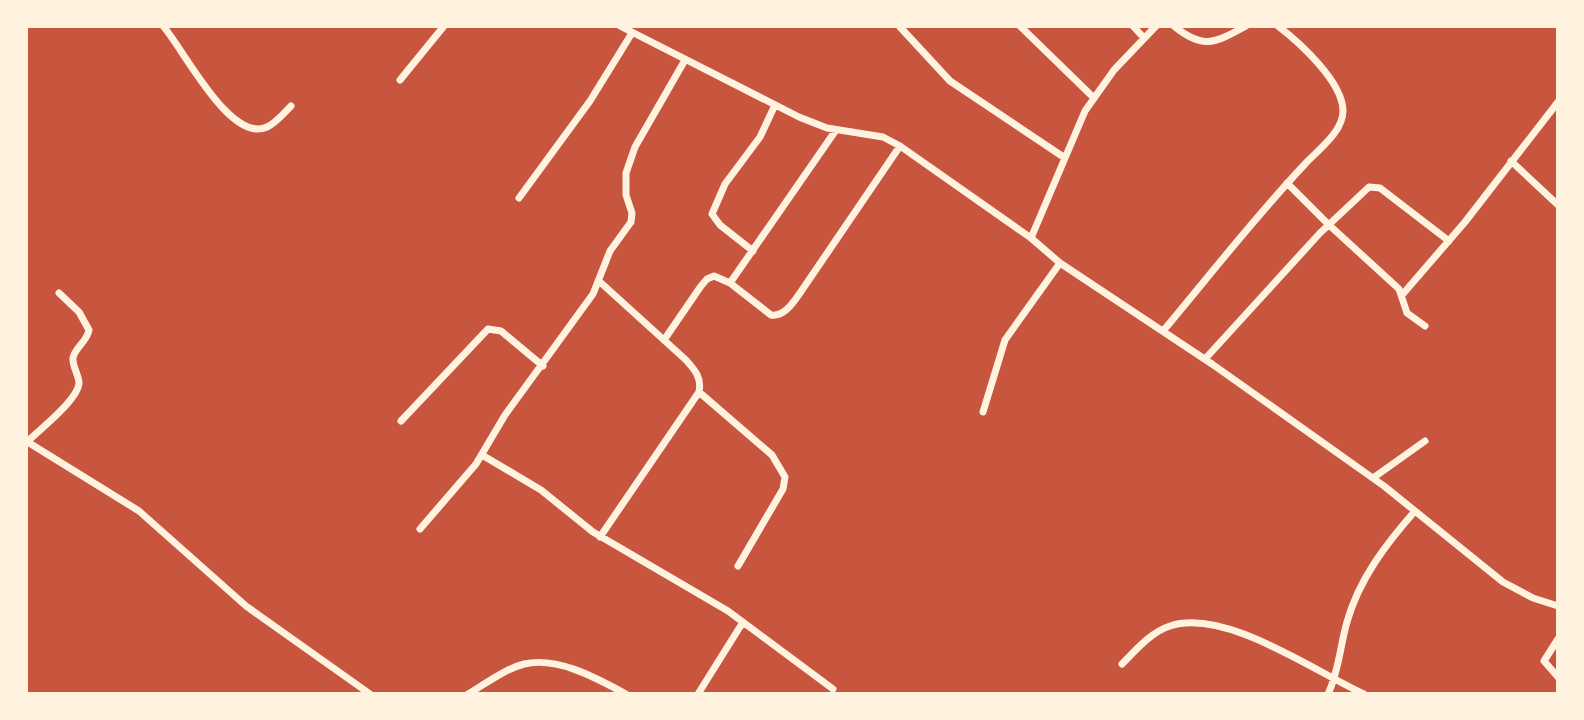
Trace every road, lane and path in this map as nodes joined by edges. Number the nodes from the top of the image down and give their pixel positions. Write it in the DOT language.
graph roads {
  1 [pos="163,26"];
  2 [pos="444,26"];
  3 [pos="620,26"];
  4 [pos="1020,26"];
  5 [pos="1133,26"];
  6 [pos="1156,26"];
  7 [pos="1174,26"];
  8 [pos="1246,26"];
  9 [pos="1278,26"];
  10 [pos="900,27"];
  11 [pos="632,33"];
  12 [pos="1144,38"];
  13 [pos="685,60"];
  14 [pos="400,80"];
  15 [pos="1094,98"];
  16 [pos="775,105"];
  17 [pos="1557,105"];
  18 [pos="291,106"];
  19 [pos="836,130"];
  20 [pos="900,146"];
  21 [pos="1065,158"];
  22 [pos="1511,161"];
  23 [pos="1287,183"];
  24 [pos="519,198"];
  25 [pos="1558,205"];
  26 [pos="1328,224"];
  27 [pos="1031,238"];
  28 [pos="1449,241"];
  29 [pos="753,251"];
  30 [pos="1060,263"];
  31 [pos="600,282"];
  32 [pos="730,283"];
  33 [pos="59,293"];
  34 [pos="1402,295"];
  35 [pos="1425,326"];
  36 [pos="1163,331"];
  37 [pos="664,340"];
  38 [pos="1205,359"];
  39 [pos="543,366"];
  40 [pos="699,392"];
  41 [pos="983,412"];
  42 [pos="401,421"];
  43 [pos="27,441"];
  44 [pos="1425,441"];
  45 [pos="482,455"];
  46 [pos="1373,478"];
  47 [pos="1415,511"];
  48 [pos="420,529"];
  49 [pos="600,537"];
  50 [pos="738,566"];
  51 [pos="1558,606"];
  52 [pos="743,622"];
  53 [pos="1558,639"];
  54 [pos="1122,664"];
  55 [pos="1558,677"];
  56 [pos="1334,680"];
  57 [pos="833,689"];
  58 [pos="370,694"];
  59 [pos="468,694"];
  60 [pos="626,694"];
  61 [pos="698,694"];
  62 [pos="1328,694"];
  63 [pos="1364,694"];
  1 -- 18 [label="street"];
  2 -- 14 [label="street"];
  3 -- 11 [label="street"];
  4 -- 15 [label="street"];
  5 -- 12 [label="street"];
  6 -- 12 [label="street"];
  7 -- 8 [label="street"];
  9 -- 23 [label="street"];
  10 -- 21 [label="street"];
  11 -- 13 [label="street"];
  11 -- 24 [label="street"];
  12 -- 15 [label="street"];
  13 -- 16 [label="street"];
  13 -- 31 [label="street"];
  15 -- 21 [label="street"];
  16 -- 19 [label="street"];
  16 -- 29 [label="street"];
  17 -- 22 [label="street"];
  19 -- 20 [label="street"];
  19 -- 29 [label="street"];
  20 -- 27 [label="street"];
  20 -- 32 [label="street"];
  21 -- 27 [label="street"];
  22 -- 25 [label="street"];
  22 -- 28 [label="street"];
  23 -- 26 [label="street"];
  23 -- 36 [label="street"];
  26 -- 28 [label="street"];
  26 -- 34 [label="street"];
  26 -- 38 [label="street"];
  27 -- 30 [label="street"];
  28 -- 34 [label="street"];
  29 -- 32 [label="street"];
  30 -- 36 [label="street"];
  30 -- 41 [label="street"];
  31 -- 37 [label="street"];
  31 -- 39 [label="street"];
  32 -- 37 [label="street"];
  33 -- 43 [label="street"];
  34 -- 35 [label="street"];
  36 -- 38 [label="street"];
  37 -- 40 [label="street"];
  38 -- 46 [label="street"];
  39 -- 42 [label="street"];
  39 -- 45 [label="street"];
  40 -- 49 [label="street"];
  40 -- 50 [label="street"];
  43 -- 58 [label="street"];
  44 -- 46 [label="street"];
  45 -- 48 [label="street"];
  45 -- 49 [label="street"];
  46 -- 47 [label="street"];
  47 -- 51 [label="street"];
  47 -- 56 [label="street"];
  49 -- 52 [label="street"];
  52 -- 57 [label="street"];
  52 -- 61 [label="street"];
  53 -- 55 [label="street"];
  54 -- 56 [label="street"];
  56 -- 62 [label="street"];
  56 -- 63 [label="street"];
  59 -- 60 [label="street"];
}
